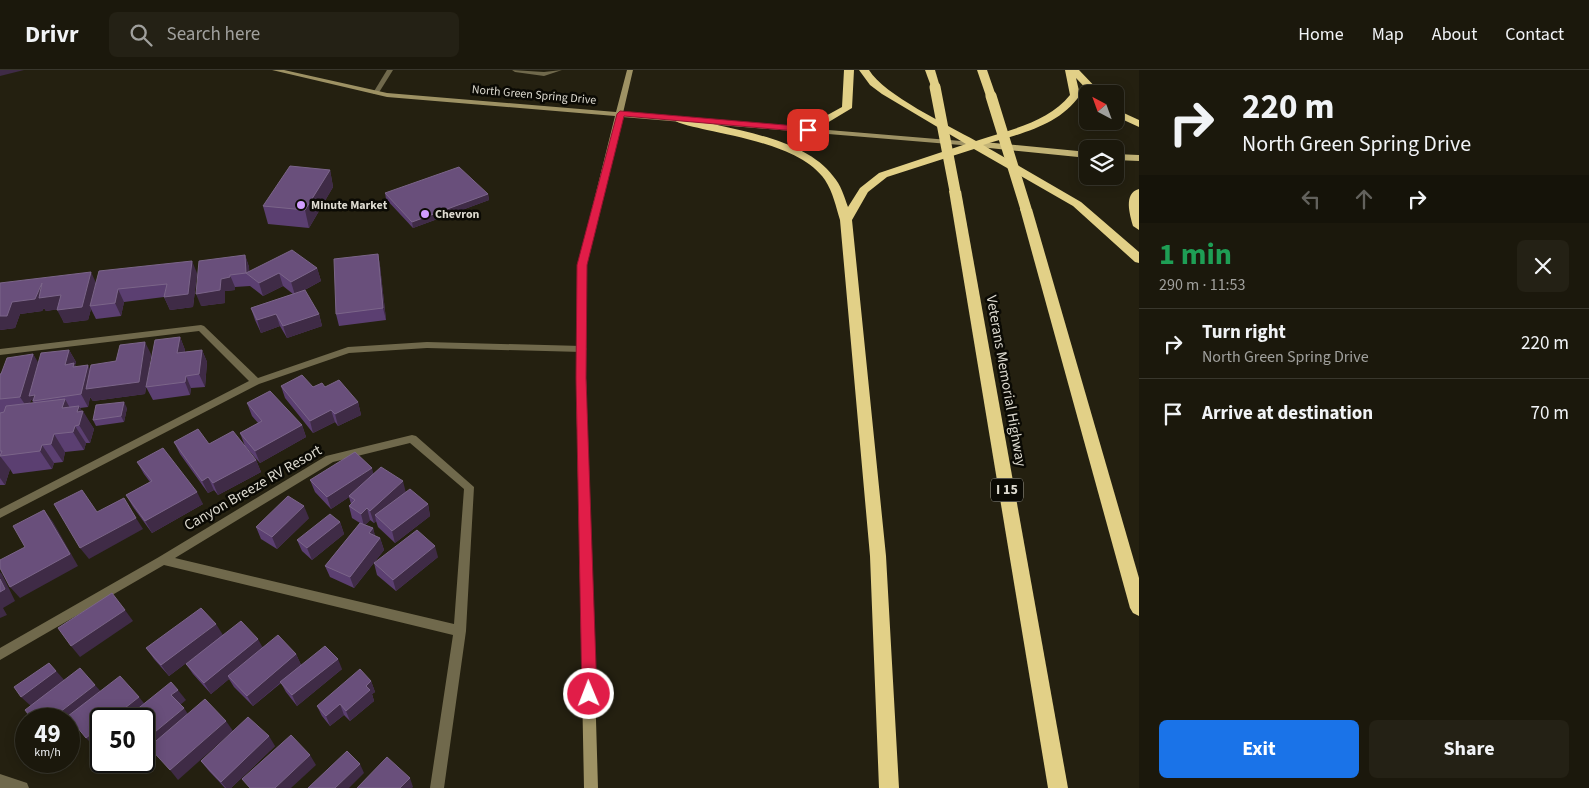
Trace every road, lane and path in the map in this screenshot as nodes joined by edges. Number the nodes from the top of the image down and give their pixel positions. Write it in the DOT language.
graph roads {
  1 [pos="275,70"];
  2 [pos="390,70"];
  3 [pos="515,70"];
  4 [pos="559,70"];
  5 [pos="630,70"];
  6 [pos="849,70"];
  7 [pos="864,70"];
  8 [pos="930,70"];
  9 [pos="982,70"];
  10 [pos="1070,70"];
  11 [pos="1074,70"];
  12 [pos="1088,85"];
  13 [pos="376,93"];
  14 [pos="620,114"];
  15 [pos="1124,116"];
  16 [pos="676,118"];
  17 [pos="1139,124"];
  18 [pos="808,130"];
  19 [pos="973,144"];
  20 [pos="1079,154"];
  21 [pos="1124,157"];
  22 [pos="1139,158"];
  23 [pos="1139,192"];
  24 [pos="846,220"];
  25 [pos="1139,226"];
  26 [pos="1139,259"];
  27 [pos="582,350"];
  28 [pos="0,352"];
  29 [pos="256,382"];
  30 [pos="0,514"];
  31 [pos="163,560"];
  32 [pos="1139,608"];
  33 [pos="460,631"];
  34 [pos="0,654"];
  35 [pos="0,781"];
  36 [pos="22,788"];
  37 [pos="437,788"];
  38 [pos="592,788"];
  39 [pos="889,788"];
  40 [pos="1058,788"];
  1 -- 13 [label="main road, North Green Spring Drive"];
  2 -- 13 [label="street"];
  3 -- 4 [label="street"];
  5 -- 14 [label="main road"];
  6 -- 18 [label="highway"];
  7 -- 19 [label="highway"];
  8 -- 40 [label="highway, Veterans Memorial Highway / I 15, bridge"];
  9 -- 32 [label="highway, bridge"];
  10 -- 19 [label="highway"];
  11 -- 12 [label="highway"];
  13 -- 14 [label="main road, North Green Spring Drive"];
  14 -- 16 [label="main road, North Green Spring Drive"];
  14 -- 27 [label="main road"];
  15 -- 17 [label="highway"];
  16 -- 18 [label="main road, North Green Spring Drive"];
  16 -- 24 [label="highway"];
  18 -- 19 [label="main road, North Green Spring Drive"];
  19 -- 20 [label="main road"];
  19 -- 24 [label="highway"];
  19 -- 26 [label="highway"];
  21 -- 22 [label="main road"];
  23 -- 25 [label="highway"];
  24 -- 39 [label="highway"];
  27 -- 29 [label="street"];
  27 -- 38 [label="main road"];
  28 -- 29 [label="street"];
  29 -- 30 [label="street"];
  31 -- 33 [label="street"];
  31 -- 33 [label="street, Canyon Breeze RV Resort"];
  31 -- 34 [label="street, Canyon Breeze RV Resort"];
  33 -- 37 [label="street, Canyon Breeze RV Resort"];
  35 -- 36 [label="street"];
}
